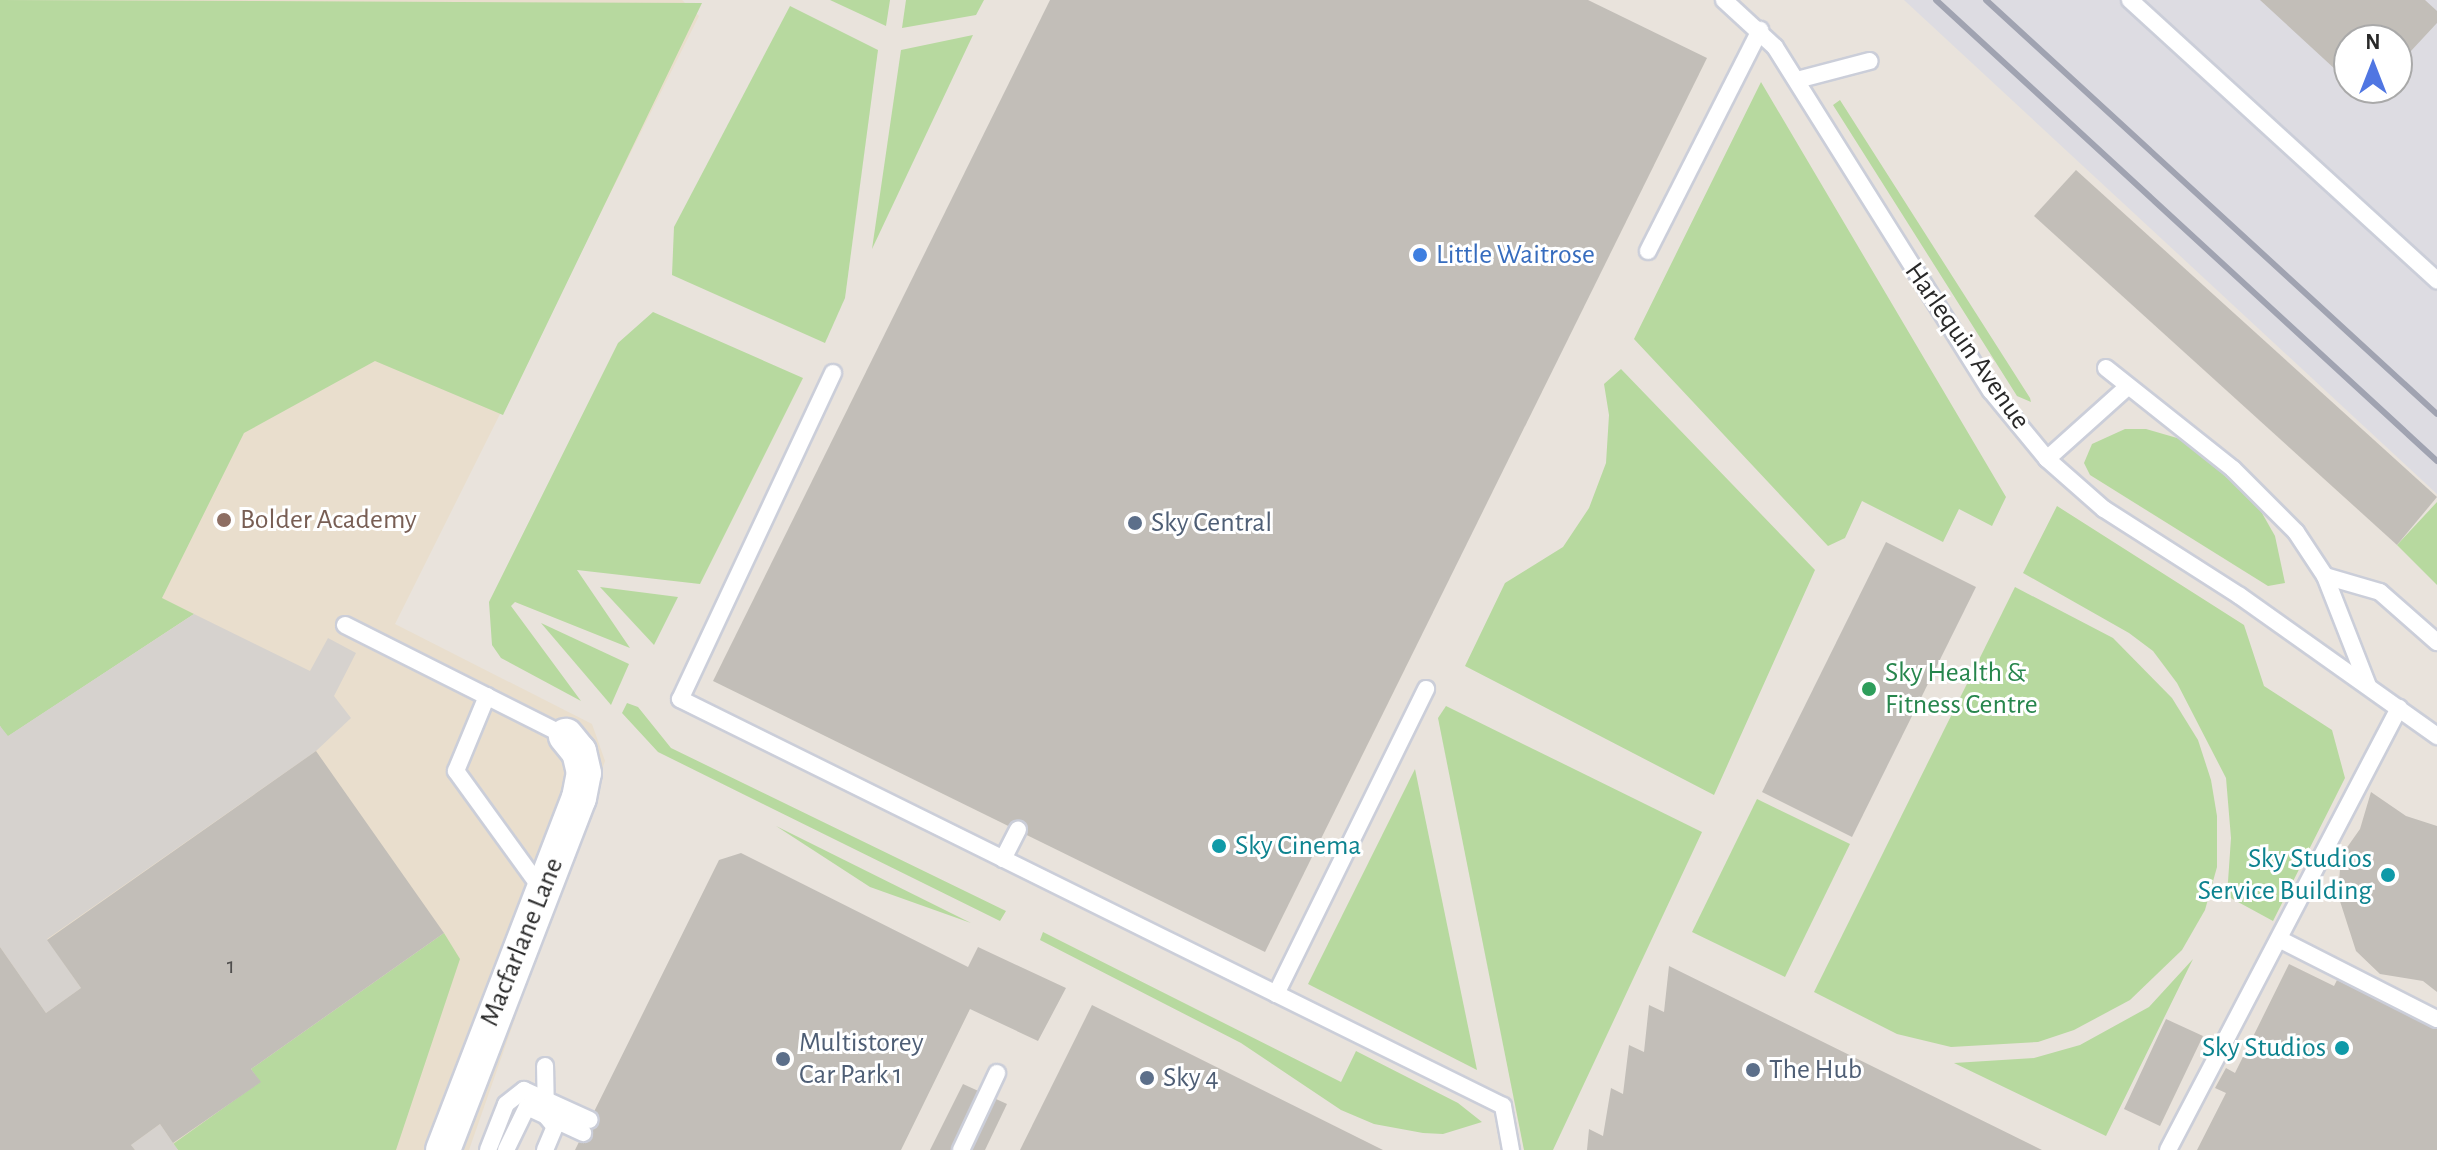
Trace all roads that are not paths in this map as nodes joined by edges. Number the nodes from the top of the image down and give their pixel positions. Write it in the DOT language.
graph roads {
  1 [pos="1724,0"];
  2 [pos="2130,0"];
  3 [pos="1760,30"];
  4 [pos="1870,61"];
  5 [pos="1797,80"];
  6 [pos="1648,251"];
  7 [pos="2437,280"];
  8 [pos="2106,368"];
  9 [pos="833,373"];
  10 [pos="2126,388"];
  11 [pos="2047,459"];
  12 [pos="2325,576"];
  13 [pos="345,625"];
  14 [pos="2437,642"];
  15 [pos="2369,688"];
  16 [pos="1426,689"];
  17 [pos="487,696"];
  18 [pos="2399,708"];
  19 [pos="566,736"];
  20 [pos="2437,736"];
  21 [pos="1018,830"];
  22 [pos="1003,859"];
  23 [pos="543,891"];
  24 [pos="2279,939"];
  25 [pos="1276,994"];
  26 [pos="2437,1019"];
  27 [pos="545,1066"];
  28 [pos="997,1073"];
  29 [pos="549,1114"];
  30 [pos="587,1127"];
  31 [pos="443,1150"];
  32 [pos="488,1150"];
  33 [pos="506,1150"];
  34 [pos="545,1150"];
  35 [pos="961,1150"];
  36 [pos="1511,1150"];
  37 [pos="2168,1150"];
  1 -- 3 [label="lane, Harlequin Avenue"];
  2 -- 7 [label="lane"];
  3 -- 5 [label="lane, Harlequin Avenue"];
  3 -- 6 [label="lane"];
  4 -- 5 [label="lane"];
  5 -- 11 [label="lane, Harlequin Avenue"];
  8 -- 10 [label="lane"];
  9 -- 22 [label="lane"];
  10 -- 11 [label="lane"];
  10 -- 12 [label="lane"];
  11 -- 15 [label="lane, Harlequin Avenue"];
  12 -- 14 [label="lane"];
  12 -- 15 [label="lane"];
  13 -- 17 [label="lane"];
  15 -- 18 [label="lane, Harlequin Avenue"];
  16 -- 25 [label="lane"];
  17 -- 19 [label="lane"];
  17 -- 23 [label="lane"];
  18 -- 20 [label="lane, Harlequin Avenue"];
  18 -- 24 [label="lane"];
  19 -- 23 [label="street, Macfarlane Lane"];
  21 -- 22 [label="lane"];
  22 -- 25 [label="lane"];
  23 -- 31 [label="street, Macfarlane Lane"];
  24 -- 26 [label="lane"];
  24 -- 37 [label="lane"];
  25 -- 36 [label="lane"];
  27 -- 29 [label="lane"];
  28 -- 35 [label="lane"];
  29 -- 30 [label="lane"];
  29 -- 32 [label="lane"];
  29 -- 33 [label="lane"];
  29 -- 34 [label="lane"];
}
